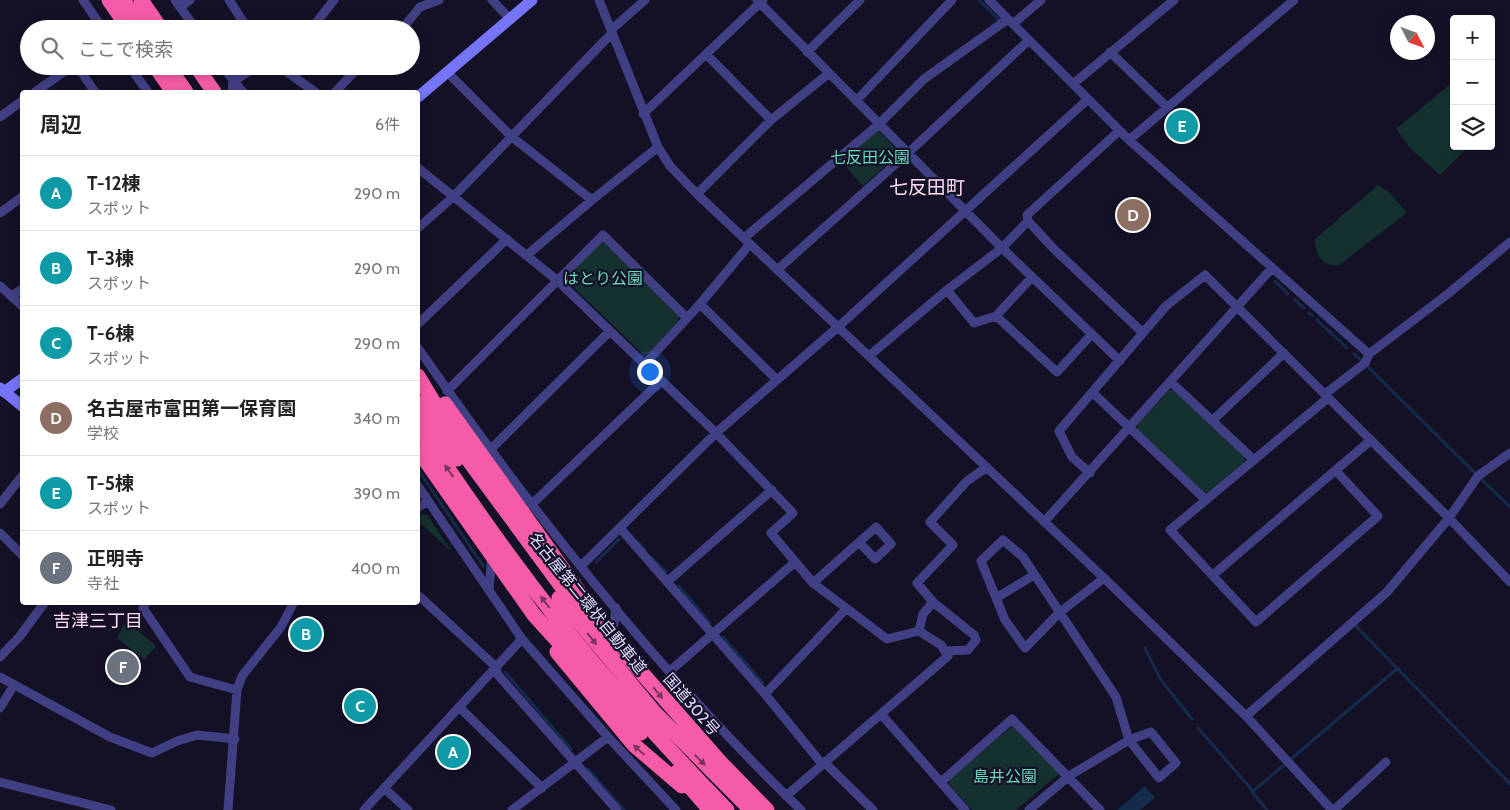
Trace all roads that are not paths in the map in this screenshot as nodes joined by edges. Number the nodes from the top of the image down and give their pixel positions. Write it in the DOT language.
graph roads {
  1 [pos="83,0"];
  2 [pos="109,0"];
  3 [pos="123,0"];
  4 [pos="141,0"];
  5 [pos="152,0"];
  6 [pos="190,0"];
  7 [pos="230,0"];
  8 [pos="334,0"];
  9 [pos="439,0"];
  10 [pos="492,0"];
  11 [pos="532,0"];
  12 [pos="599,0"];
  13 [pos="644,0"];
  14 [pos="860,0"];
  15 [pos="952,0"];
  16 [pos="989,0"];
  17 [pos="1041,0"];
  18 [pos="1174,0"];
  19 [pos="1294,0"];
  20 [pos="760,1"];
  21 [pos="177,3"];
  22 [pos="510,19"];
  23 [pos="97,20"];
  24 [pos="119,20"];
  25 [pos="137,20"];
  26 [pos="155,20"];
  27 [pos="164,20"];
  28 [pos="189,20"];
  29 [pos="242,20"];
  30 [pos="318,20"];
  31 [pos="409,20"];
  32 [pos="1011,22"];
  33 [pos="611,31"];
  34 [pos="1029,40"];
  35 [pos="807,52"];
  36 [pos="1110,52"];
  37 [pos="706,54"];
  38 [pos="448,73"];
  39 [pos="828,74"];
  40 [pos="59,75"];
  41 [pos="83,75"];
  42 [pos="136,75"];
  43 [pos="161,75"];
  44 [pos="174,75"];
  45 [pos="193,75"];
  46 [pos="202,75"];
  47 [pos="228,75"];
  48 [pos="243,75"];
  49 [pos="291,75"];
  50 [pos="351,75"];
  51 [pos="233,82"];
  52 [pos="1073,84"];
  53 [pos="38,90"];
  54 [pos="94,90"];
  55 [pos="147,90"];
  56 [pos="172,90"];
  57 [pos="185,90"];
  58 [pos="204,90"];
  59 [pos="213,90"];
  60 [pos="232,90"];
  61 [pos="241,90"];
  62 [pos="312,90"];
  63 [pos="337,90"];
  64 [pos="420,95"];
  65 [pos="1087,100"];
  66 [pos="856,101"];
  67 [pos="20,102"];
  68 [pos="1167,107"];
  69 [pos="644,114"];
  70 [pos="0,117"];
  71 [pos="771,120"];
  72 [pos="878,125"];
  73 [pos="1119,131"];
  74 [pos="512,137"];
  75 [pos="1129,140"];
  76 [pos="658,147"];
  77 [pos="908,153"];
  78 [pos="420,170"];
  79 [pos="697,194"];
  80 [pos="453,197"];
  81 [pos="20,198"];
  82 [pos="592,200"];
  83 [pos="966,211"];
  84 [pos="0,212"];
  85 [pos="1028,221"];
  86 [pos="420,226"];
  87 [pos="508,239"];
  88 [pos="747,241"];
  89 [pos="1510,242"];
  90 [pos="1002,248"];
  91 [pos="527,254"];
  92 [pos="1272,268"];
  93 [pos="778,270"];
  94 [pos="1032,277"];
  95 [pos="558,281"];
  96 [pos="0,286"];
  97 [pos="20,290"];
  98 [pos="947,290"];
  99 [pos="12,296"];
  100 [pos="20,304"];
  101 [pos="700,304"];
  102 [pos="1238,307"];
  103 [pos="996,316"];
  104 [pos="687,318"];
  105 [pos="420,322"];
  106 [pos="838,327"];
  107 [pos="609,332"];
  108 [pos="1143,333"];
  109 [pos="1092,334"];
  110 [pos="420,351"];
  111 [pos="1284,353"];
  112 [pos="1369,354"];
  113 [pos="869,356"];
  114 [pos="1120,360"];
  115 [pos="644,365"];
  116 [pos="420,369"];
  117 [pos="420,379"];
  118 [pos="20,380"];
  119 [pos="777,380"];
  120 [pos="660,381"];
  121 [pos="1171,382"];
  122 [pos="2,390"];
  123 [pos="447,391"];
  124 [pos="1093,393"];
  125 [pos="1327,396"];
  126 [pos="20,404"];
  127 [pos="420,405"];
  128 [pos="1212,420"];
  129 [pos="1130,428"];
  130 [pos="420,429"];
  131 [pos="716,433"];
  132 [pos="1371,440"];
  133 [pos="490,450"];
  134 [pos="420,453"];
  135 [pos="1510,453"];
  136 [pos="1254,460"];
  137 [pos="420,464"];
  138 [pos="987,468"];
  139 [pos="1336,470"];
  140 [pos="1090,473"];
  141 [pos="20,479"];
  142 [pos="420,489"];
  143 [pos="772,490"];
  144 [pos="1206,500"];
  145 [pos="428,502"];
  146 [pos="0,504"];
  147 [pos="532,505"];
  148 [pos="420,506"];
  149 [pos="1449,518"];
  150 [pos="1044,522"];
  151 [pos="620,528"];
  152 [pos="0,533"];
  153 [pos="859,542"];
  154 [pos="19,546"];
  155 [pos="492,556"];
  156 [pos="794,563"];
  157 [pos="581,566"];
  158 [pos="1034,575"];
  159 [pos="1213,576"];
  160 [pos="1104,578"];
  161 [pos="668,581"];
  162 [pos="1510,582"];
  163 [pos="813,583"];
  164 [pos="490,590"];
  165 [pos="420,597"];
  166 [pos="996,598"];
  167 [pos="933,602"];
  168 [pos="43,605"];
  169 [pos="143,605"];
  170 [pos="292,605"];
  171 [pos="616,608"];
  172 [pos="846,609"];
  173 [pos="1059,613"];
  174 [pos="919,631"];
  175 [pos="714,633"];
  176 [pos="522,638"];
  177 [pos="612,639"];
  178 [pos="945,651"];
  179 [pos="0,657"];
  180 [pos="496,667"];
  181 [pos="670,672"];
  182 [pos="592,676"];
  183 [pos="0,677"];
  184 [pos="557,678"];
  185 [pos="14,685"];
  186 [pos="237,690"];
  187 [pos="765,694"];
  188 [pos="459,707"];
  189 [pos="0,708"];
  190 [pos="881,714"];
  191 [pos="1246,716"];
  192 [pos="644,723"];
  193 [pos="608,737"];
  194 [pos="234,738"];
  195 [pos="1129,740"];
  196 [pos="577,762"];
  197 [pos="1386,762"];
  198 [pos="823,763"];
  199 [pos="1069,776"];
  200 [pos="0,782"];
  201 [pos="941,782"];
  202 [pos="384,788"];
  203 [pos="542,788"];
  204 [pos="786,796"];
  205 [pos="707,807"];
  206 [pos="95,808"];
  207 [pos="750,808"];
  208 [pos="112,810"];
  209 [pos="228,810"];
  210 [pos="364,810"];
  211 [pos="408,810"];
  212 [pos="512,810"];
  213 [pos="617,810"];
  214 [pos="676,810"];
  215 [pos="720,810"];
  216 [pos="727,810"];
  217 [pos="767,810"];
  218 [pos="802,810"];
  219 [pos="873,810"];
  220 [pos="965,810"];
  221 [pos="1029,810"];
  222 [pos="1100,810"];
  223 [pos="1333,810"];
  1 -- 23 [label="street"];
  2 -- 24 [label="highway"];
  3 -- 25 [label="highway"];
  4 -- 26 [label="highway"];
  5 -- 27 [label="highway"];
  6 -- 21 [label="street"];
  7 -- 29 [label="street"];
  8 -- 30 [label="street"];
  9 -- 31 [label="street"];
  10 -- 22 [label="street"];
  11 -- 22 [label="street"];
  12 -- 33 [label="street"];
  13 -- 33 [label="street"];
  14 -- 35 [label="street"];
  15 -- 66 [label="street"];
  16 -- 32 [label="street"];
  17 -- 32 [label="street"];
  18 -- 36 [label="street"];
  19 -- 68 [label="street"];
  20 -- 35 [label="street"];
  20 -- 37 [label="street"];
  21 -- 28 [label="street"];
  22 -- 38 [label="street"];
  32 -- 34 [label="street"];
  32 -- 72 [label="street"];
  33 -- 69 [label="street"];
  33 -- 74 [label="street"];
  34 -- 52 [label="street"];
  34 -- 77 [label="street"];
  35 -- 39 [label="street"];
  36 -- 52 [label="street"];
  36 -- 68 [label="street"];
  37 -- 69 [label="street"];
  37 -- 71 [label="street"];
  38 -- 64 [label="street"];
  38 -- 74 [label="street"];
  39 -- 66 [label="street"];
  39 -- 71 [label="street"];
  40 -- 53 [label="street"];
  41 -- 54 [label="street"];
  42 -- 55 [label="street"];
  43 -- 56 [label="highway"];
  44 -- 57 [label="highway"];
  45 -- 58 [label="highway"];
  46 -- 59 [label="highway"];
  47 -- 51 [label="street"];
  48 -- 51 [label="street"];
  49 -- 62 [label="street"];
  50 -- 63 [label="street"];
  51 -- 60 [label="street"];
  51 -- 61 [label="street"];
  52 -- 65 [label="street"];
  65 -- 73 [label="street"];
  65 -- 83 [label="street"];
  66 -- 72 [label="street"];
  67 -- 70 [label="street"];
  68 -- 75 [label="street"];
  69 -- 76 [label="street"];
  71 -- 79 [label="street"];
  72 -- 77 [label="street"];
  72 -- 88 [label="street"];
  73 -- 75 [label="street"];
  73 -- 85 [label="street"];
  74 -- 80 [label="street"];
  74 -- 82 [label="street"];
  75 -- 92 [label="street"];
  76 -- 79 [label="street"];
  76 -- 82 [label="street"];
  77 -- 83 [label="street"];
  77 -- 93 [label="street"];
  78 -- 80 [label="street"];
  79 -- 88 [label="street"];
  80 -- 86 [label="street"];
  80 -- 87 [label="street"];
  81 -- 84 [label="street"];
  82 -- 91 [label="street"];
  83 -- 90 [label="street"];
  83 -- 106 [label="street"];
  85 -- 90 [label="street"];
  85 -- 108 [label="street"];
  87 -- 91 [label="street"];
  87 -- 105 [label="street"];
  88 -- 93 [label="street"];
  88 -- 101 [label="street"];
  89 -- 112 [label="street"];
  90 -- 94 [label="street"];
  90 -- 98 [label="street"];
  91 -- 95 [label="street"];
  92 -- 102 [label="street"];
  92 -- 112 [label="street"];
  93 -- 106 [label="street"];
  94 -- 103 [label="street"];
  94 -- 109 [label="street"];
  95 -- 104 [label="street"];
  95 -- 107 [label="street"];
  95 -- 123 [label="street"];
  96 -- 99 [label="street"];
  97 -- 99 [label="street"];
  98 -- 103 [label="street"];
  98 -- 113 [label="street"];
  99 -- 100 [label="street"];
  101 -- 104 [label="street"];
  101 -- 119 [label="street"];
  102 -- 108 [label="street"];
  102 -- 111 [label="street"];
  102 -- 121 [label="street"];
  103 -- 109 [label="street"];
  104 -- 115 [label="street"];
  106 -- 113 [label="street"];
  106 -- 119 [label="street"];
  107 -- 115 [label="street"];
  107 -- 133 [label="street"];
  108 -- 114 [label="street"];
  109 -- 114 [label="street"];
  110 -- 123 [label="street"];
  111 -- 125 [label="street"];
  111 -- 128 [label="street"];
  112 -- 125 [label="street"];
  113 -- 138 [label="street"];
  114 -- 124 [label="street"];
  115 -- 120 [label="street"];
  116 -- 177 [label="highway"];
  117 -- 177 [label="highway, 国道302号"];
  118 -- 122 [label="street"];
  119 -- 131 [label="street"];
  120 -- 131 [label="street"];
  120 -- 147 [label="street"];
  121 -- 128 [label="street"];
  121 -- 129 [label="street"];
  122 -- 126 [label="street"];
  123 -- 133 [label="street"];
  124 -- 129 [label="street"];
  124 -- 140 [label="street"];
  125 -- 132 [label="street"];
  125 -- 136 [label="street"];
  127 -- 207 [label="highway, 名古屋第二環状自動車道, one-way"];
  128 -- 136 [label="street"];
  129 -- 140 [label="street"];
  129 -- 144 [label="street"];
  192 -- 130 [label="highway, 名古屋第二環状自動車道, one-way"];
  131 -- 143 [label="street"];
  131 -- 151 [label="street"];
  132 -- 139 [label="street"];
  132 -- 149 [label="street"];
  133 -- 147 [label="street"];
  134 -- 155 [label="highway"];
  135 -- 149 [label="street"];
  136 -- 144 [label="street"];
  205 -- 137 [label="highway, one-way"];
  138 -- 150 [label="street"];
  138 -- 167 [label="street"];
  139 -- 159 [label="street"];
  139 -- 159 [label="street"];
  140 -- 150 [label="street"];
  141 -- 146 [label="street"];
  142 -- 145 [label="street"];
  143 -- 156 [label="street"];
  143 -- 161 [label="street"];
  144 -- 159 [label="street"];
  145 -- 148 [label="street"];
  145 -- 164 [label="street"];
  147 -- 157 [label="street"];
  149 -- 162 [label="street"];
  149 -- 191 [label="street"];
  150 -- 160 [label="street"];
  151 -- 157 [label="street"];
  151 -- 161 [label="street"];
  152 -- 154 [label="street"];
  153 -- 163 [label="street"];
  155 -- 164 [label="street"];
  155 -- 182 [label="highway"];
  156 -- 163 [label="street"];
  156 -- 175 [label="street"];
  157 -- 171 [label="street"];
  158 -- 166 [label="street"];
  158 -- 166 [label="street"];
  158 -- 173 [label="street"];
  160 -- 173 [label="street"];
  160 -- 191 [label="street"];
  161 -- 175 [label="street"];
  163 -- 172 [label="street"];
  164 -- 176 [label="street"];
  165 -- 180 [label="street"];
  166 -- 173 [label="street"];
  167 -- 174 [label="street"];
  167 -- 178 [label="street"];
  168 -- 179 [label="street"];
  169 -- 186 [label="street"];
  170 -- 186 [label="street"];
  171 -- 177 [label="street"];
  171 -- 181 [label="street"];
  172 -- 174 [label="street"];
  172 -- 187 [label="street"];
  173 -- 195 [label="street"];
  174 -- 178 [label="street"];
  175 -- 181 [label="street"];
  175 -- 187 [label="street"];
  176 -- 180 [label="street"];
  176 -- 184 [label="street"];
  177 -- 217 [label="highway, 国道302号, one-way"];
  178 -- 190 [label="street"];
  180 -- 188 [label="street"];
  180 -- 196 [label="street"];
  181 -- 204 [label="street"];
  182 -- 184 [label="street"];
  182 -- 205 [label="highway"];
  183 -- 185 [label="street"];
  184 -- 193 [label="street"];
  185 -- 189 [label="street"];
  185 -- 194 [label="street"];
  186 -- 194 [label="street"];
  187 -- 198 [label="street"];
  188 -- 202 [label="street"];
  188 -- 203 [label="street"];
  190 -- 198 [label="street"];
  190 -- 201 [label="street"];
  191 -- 223 [label="street"];
  192 -- 215 [label="highway"];
  192 -- 216 [label="highway, 名古屋第二環状自動車道"];
  193 -- 196 [label="street"];
  193 -- 214 [label="street"];
  194 -- 209 [label="street"];
  195 -- 195 [label="street"];
  195 -- 199 [label="street"];
  196 -- 203 [label="street"];
  196 -- 213 [label="street"];
  197 -- 223 [label="street"];
  198 -- 204 [label="street"];
  198 -- 219 [label="street"];
  199 -- 201 [label="street"];
  199 -- 221 [label="street"];
  199 -- 222 [label="street"];
  200 -- 206 [label="street"];
  201 -- 220 [label="street"];
  202 -- 210 [label="street"];
  202 -- 211 [label="street"];
  203 -- 212 [label="street"];
  204 -- 218 [label="street"];
  206 -- 208 [label="street"];
}
